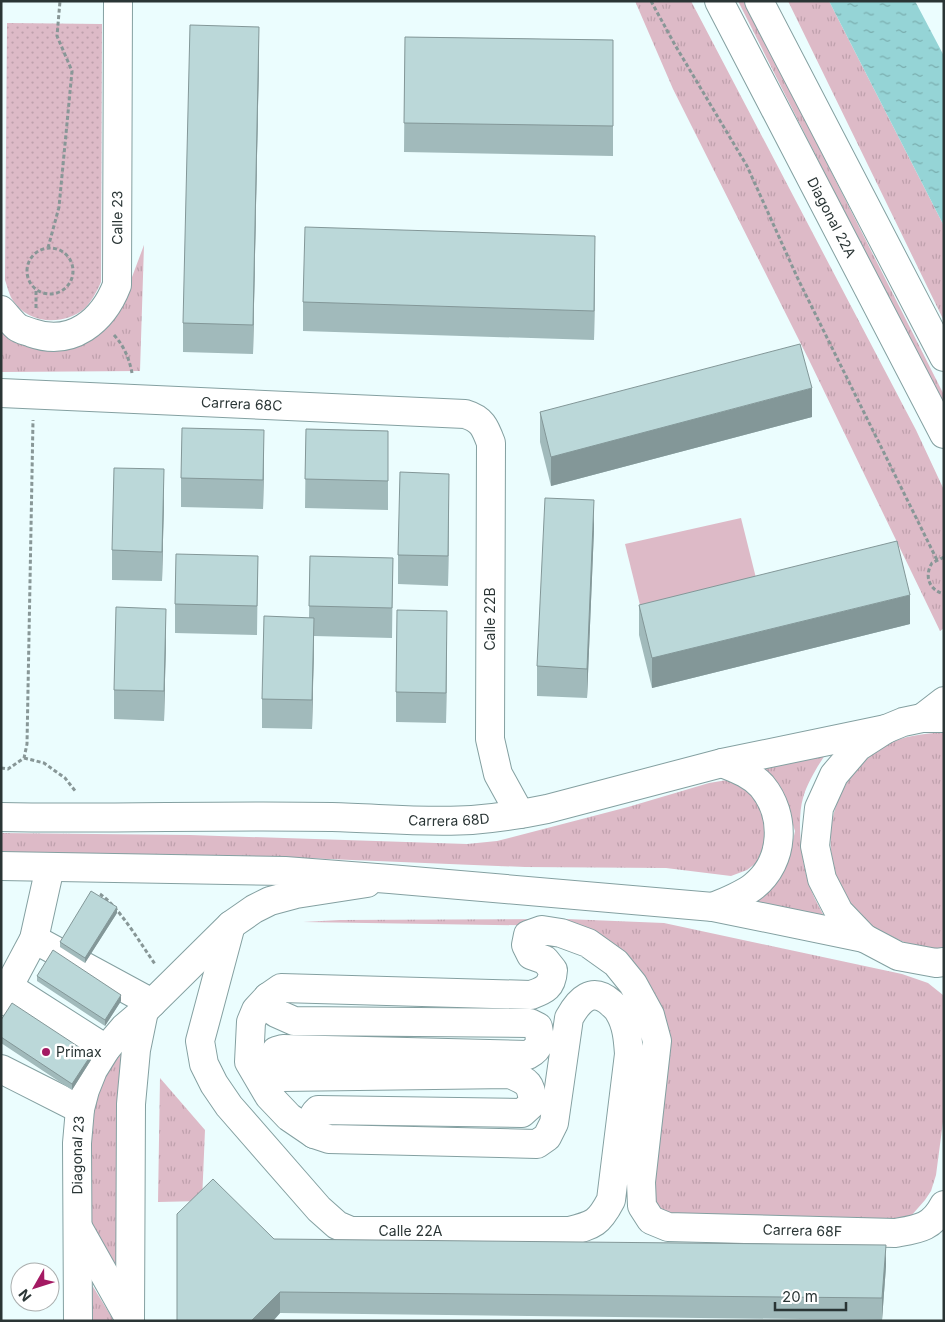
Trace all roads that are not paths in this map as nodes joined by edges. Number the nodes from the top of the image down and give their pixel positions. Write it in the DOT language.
graph roads {
  1 [pos="118,1"];
  2 [pos="719,1"];
  3 [pos="759,1"];
  4 [pos="1,310"];
  5 [pos="944,357"];
  6 [pos="1,393"];
  7 [pos="480,420"];
  8 [pos="944,434"];
  9 [pos="944,701"];
  10 [pos="933,718"];
  11 [pos="886,729"];
  12 [pos="722,763"];
  13 [pos="520,814"];
  14 [pos="1,817"];
  15 [pos="1,866"];
  16 [pos="50,867"];
  17 [pos="390,879"];
  18 [pos="714,907"];
  19 [pos="231,925"];
  20 [pos="864,938"];
  21 [pos="34,939"];
  22 [pos="942,967"];
  23 [pos="5,994"];
  24 [pos="268,997"];
  25 [pos="155,1000"];
  26 [pos="106,1049"];
  27 [pos="1,1068"];
  28 [pos="268,1096"];
  29 [pos="80,1109"];
  30 [pos="241,1120"];
  31 [pos="314,1134"];
  32 [pos="944,1205"];
  33 [pos="78,1228"];
  34 [pos="130,1320"];
  35 [pos="78,1321"];
  1 -- 4 [label="street, Calle 23"];
  2 -- 8 [label="street, Diagonal 22A"];
  3 -- 5 [label="street"];
  6 -- 7 [label="street, Carrera 68C"];
  7 -- 13 [label="street, Calle 22B"];
  9 -- 10 [label="street"];
  10 -- 11 [label="street"];
  11 -- 12 [label="street, Carrera 68D"];
  11 -- 20 [label="street"];
  12 -- 13 [label="street, Carrera 68D"];
  12 -- 18 [label="street"];
  13 -- 14 [label="street, Carrera 68D"];
  15 -- 16 [label="street"];
  16 -- 17 [label="street"];
  16 -- 21 [label="street"];
  17 -- 18 [label="street"];
  17 -- 19 [label="street, Diagonal 23"];
  18 -- 20 [label="street"];
  19 -- 25 [label="street, Diagonal 23"];
  19 -- 30 [label="street, Calle 22A"];
  20 -- 22 [label="street"];
  21 -- 23 [label="street"];
  21 -- 25 [label="street"];
  23 -- 26 [label="street"];
  24 -- 28 [label="street"];
  24 -- 31 [label="street"];
  24 -- 32 [label="street, Carrera 68F"];
  25 -- 26 [label="street, Diagonal 23"];
  25 -- 34 [label="street"];
  26 -- 29 [label="street, Diagonal 23"];
  27 -- 29 [label="street"];
  28 -- 30 [label="street"];
  28 -- 31 [label="street"];
  29 -- 33 [label="street, Diagonal 23"];
  30 -- 31 [label="street, Calle 22A"];
  33 -- 34 [label="street"];
  33 -- 35 [label="street, Diagonal 23"];
}
